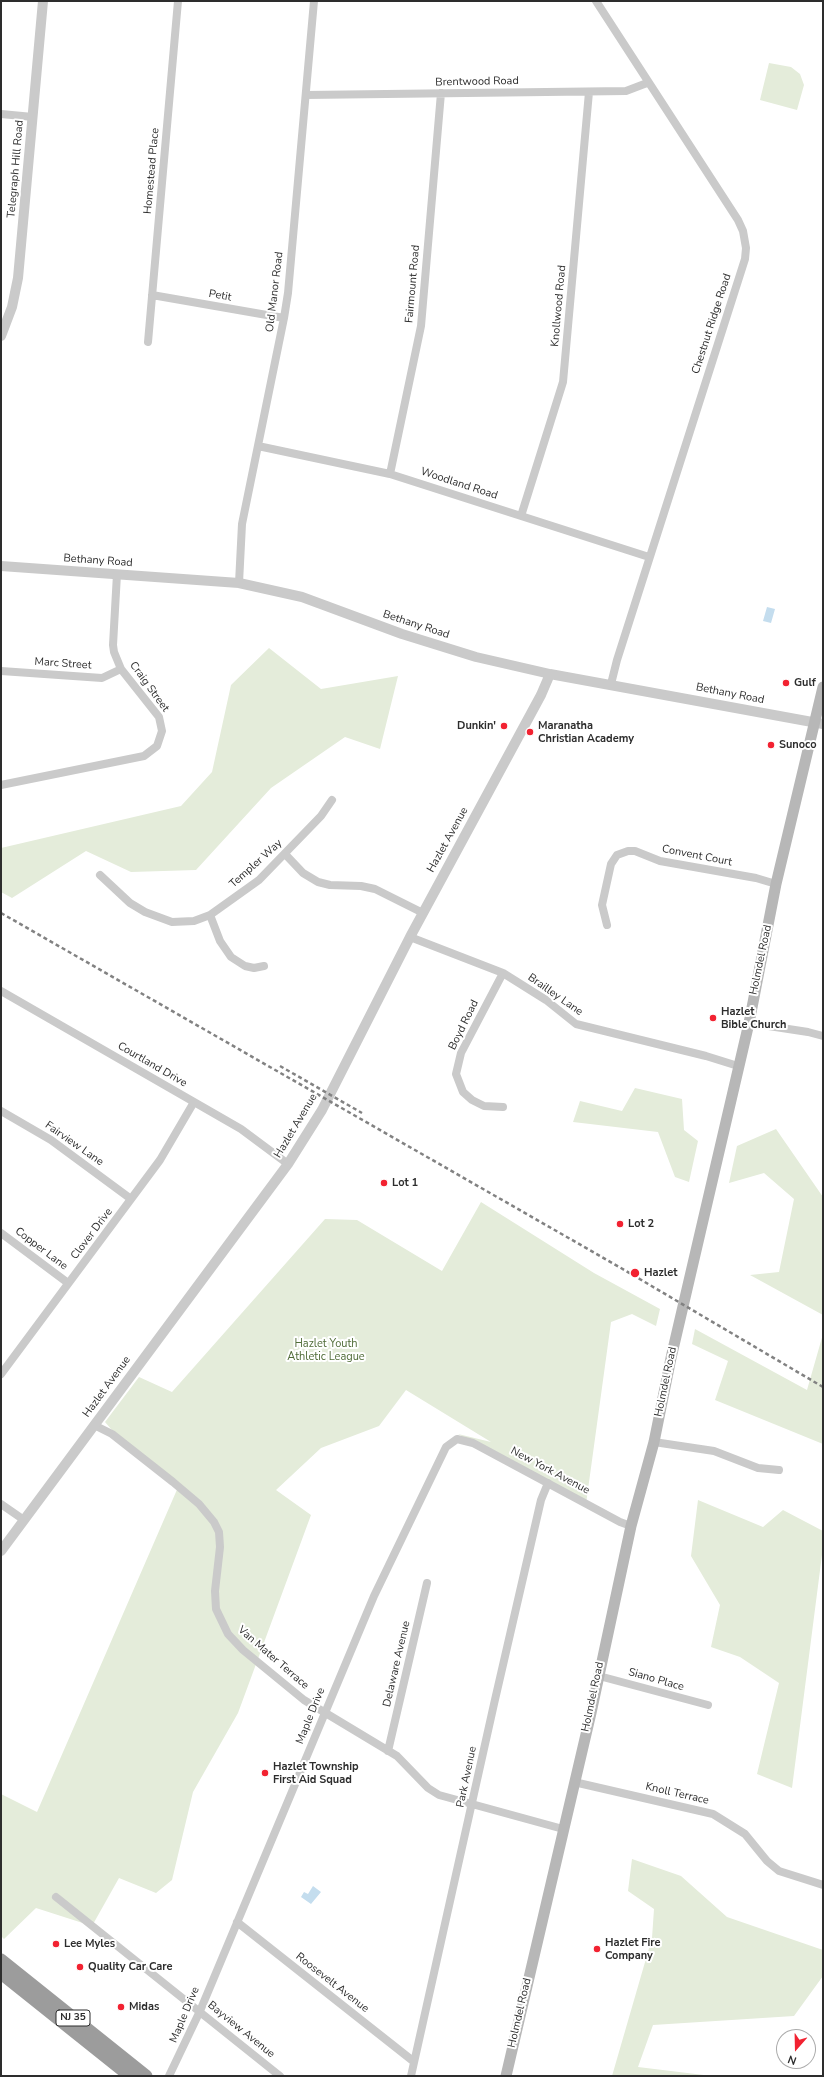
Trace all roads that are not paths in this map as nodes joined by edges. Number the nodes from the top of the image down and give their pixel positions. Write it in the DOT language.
graph roads {
  1 [pos="44,1"];
  2 [pos="178,1"];
  3 [pos="314,1"];
  4 [pos="596,1"];
  5 [pos="648,83"];
  6 [pos="589,92"];
  7 [pos="442,93"];
  8 [pos="306,95"];
  9 [pos="1,114"];
  10 [pos="33,117"];
  11 [pos="152,295"];
  12 [pos="284,318"];
  13 [pos="1,336"];
  14 [pos="148,342"];
  15 [pos="258,446"];
  16 [pos="390,474"];
  17 [pos="521,516"];
  18 [pos="649,557"];
  19 [pos="1,566"];
  20 [pos="117,574"];
  21 [pos="239,583"];
  22 [pos="121,669"];
  23 [pos="1,671"];
  24 [pos="550,674"];
  25 [pos="611,684"];
  26 [pos="823,687"];
  27 [pos="819,723"];
  28 [pos="1,785"];
  29 [pos="332,800"];
  30 [pos="285,854"];
  31 [pos="100,875"];
  32 [pos="776,884"];
  33 [pos="423,913"];
  34 [pos="210,915"];
  35 [pos="607,925"];
  36 [pos="410,936"];
  37 [pos="264,966"];
  38 [pos="503,973"];
  39 [pos="1,991"];
  40 [pos="749,1023"];
  41 [pos="823,1036"];
  42 [pos="738,1066"];
  43 [pos="194,1102"];
  44 [pos="503,1107"];
  45 [pos="1,1111"];
  46 [pos="288,1164"];
  47 [pos="131,1199"];
  48 [pos="1,1233"];
  49 [pos="68,1283"];
  50 [pos="4,1365"];
  51 [pos="1,1374"];
  52 [pos="94,1425"];
  53 [pos="457,1439"];
  54 [pos="654,1442"];
  55 [pos="779,1470"];
  56 [pos="548,1483"];
  57 [pos="1,1504"];
  58 [pos="24,1520"];
  59 [pos="631,1526"];
  60 [pos="1,1551"];
  61 [pos="427,1583"];
  62 [pos="599,1676"];
  63 [pos="708,1705"];
  64 [pos="324,1712"];
  65 [pos="388,1751"];
  66 [pos="574,1782"];
  67 [pos="472,1805"];
  68 [pos="563,1829"];
  69 [pos="823,1885"];
  70 [pos="56,1897"];
  71 [pos="237,1922"];
  72 [pos="1,1960"];
  73 [pos="1,1973"];
  74 [pos="200,2011"];
  75 [pos="413,2060"];
  76 [pos="130,2076"];
  77 [pos="146,2076"];
  78 [pos="169,2076"];
  79 [pos="280,2076"];
  80 [pos="411,2076"];
  81 [pos="506,2076"];
  1 -- 10 [label="street, Telegraph Hill Road"];
  2 -- 11 [label="street, Homestead Place"];
  3 -- 8 [label="street, Old Manor Road"];
  4 -- 5 [label="street, Chestnut Ridge Road"];
  5 -- 6 [label="street, Brentwood Road"];
  5 -- 18 [label="street, Chestnut Ridge Road"];
  6 -- 7 [label="street, Brentwood Road"];
  6 -- 17 [label="street, Knollwood Road"];
  7 -- 8 [label="street, Brentwood Road"];
  7 -- 16 [label="street, Fairmount Road"];
  8 -- 12 [label="street, Old Manor Road"];
  9 -- 10 [label="street"];
  10 -- 13 [label="street, Telegraph Hill Road"];
  11 -- 12 [label="street, Petit"];
  11 -- 14 [label="street, Homestead Place"];
  12 -- 15 [label="street, Old Manor Road"];
  15 -- 16 [label="street, Woodland Road"];
  15 -- 21 [label="street, Old Manor Road"];
  16 -- 17 [label="street, Woodland Road"];
  17 -- 18 [label="street, Woodland Road"];
  18 -- 25 [label="street, Chestnut Ridge Road"];
  19 -- 20 [label="street, Bethany Road"];
  20 -- 21 [label="street, Bethany Road"];
  20 -- 22 [label="street, Craig Street"];
  21 -- 24 [label="street, Bethany Road"];
  22 -- 23 [label="street, Marc Street"];
  22 -- 28 [label="street, Craig Street"];
  24 -- 25 [label="street, Bethany Road"];
  24 -- 33 [label="street, Hazlet Avenue"];
  25 -- 27 [label="street, Bethany Road"];
  26 -- 27 [label="main road, Holmdel Road"];
  27 -- 32 [label="main road, Holmdel Road"];
  29 -- 30 [label="street, Templer Way"];
  30 -- 33 [label="street"];
  30 -- 34 [label="street, Templer Way"];
  31 -- 34 [label="street, Templer Way"];
  32 -- 35 [label="street, Convent Court"];
  32 -- 40 [label="main road, Holmdel Road"];
  33 -- 36 [label="street, Hazlet Avenue"];
  34 -- 37 [label="street"];
  36 -- 38 [label="street, Brailley Lane"];
  36 -- 46 [label="street, Hazlet Avenue"];
  38 -- 42 [label="street, Brailley Lane"];
  38 -- 44 [label="street, Boyd Road"];
  39 -- 43 [label="street, Courtland Drive"];
  40 -- 41 [label="street"];
  40 -- 42 [label="main road, Holmdel Road"];
  42 -- 54 [label="main road, Holmdel Road"];
  43 -- 46 [label="street, Courtland Drive"];
  43 -- 47 [label="street, Clover Drive"];
  45 -- 47 [label="street, Fairview Lane"];
  46 -- 52 [label="street, Hazlet Avenue"];
  47 -- 49 [label="street, Clover Drive"];
  48 -- 49 [label="street, Copper Lane"];
  49 -- 50 [label="street, Clover Drive"];
  50 -- 51 [label="street, Clover Drive"];
  52 -- 58 [label="street, Hazlet Avenue"];
  52 -- 64 [label="street, Van Mater Terrace"];
  53 -- 56 [label="street, New York Avenue"];
  53 -- 64 [label="street, Maple Drive"];
  54 -- 55 [label="street"];
  54 -- 59 [label="main road, Holmdel Road"];
  56 -- 59 [label="street, New York Avenue"];
  56 -- 67 [label="street, Park Avenue"];
  57 -- 58 [label="street"];
  58 -- 60 [label="street, Hazlet Avenue"];
  59 -- 62 [label="main road, Holmdel Road"];
  61 -- 65 [label="street, Delaware Avenue"];
  62 -- 63 [label="street, Siano Place"];
  62 -- 66 [label="main road, Holmdel Road"];
  64 -- 65 [label="street, Van Mater Terrace"];
  64 -- 71 [label="street, Maple Drive"];
  65 -- 67 [label="street, Van Mater Terrace"];
  66 -- 68 [label="main road, Holmdel Road"];
  66 -- 69 [label="street, Knoll Terrace"];
  67 -- 68 [label="street, Van Mater Terrace"];
  67 -- 75 [label="street, Park Avenue"];
  68 -- 81 [label="main road, Holmdel Road"];
  70 -- 74 [label="street, Bayview Avenue"];
  71 -- 74 [label="street, Maple Drive"];
  71 -- 75 [label="street, Roosevelt Avenue"];
  72 -- 77 [label="highway, NJ 35"];
  73 -- 76 [label="highway, NJ 35"];
  74 -- 78 [label="street, Maple Drive"];
  74 -- 79 [label="street, Bayview Avenue"];
  75 -- 80 [label="street, Park Avenue"];
}
